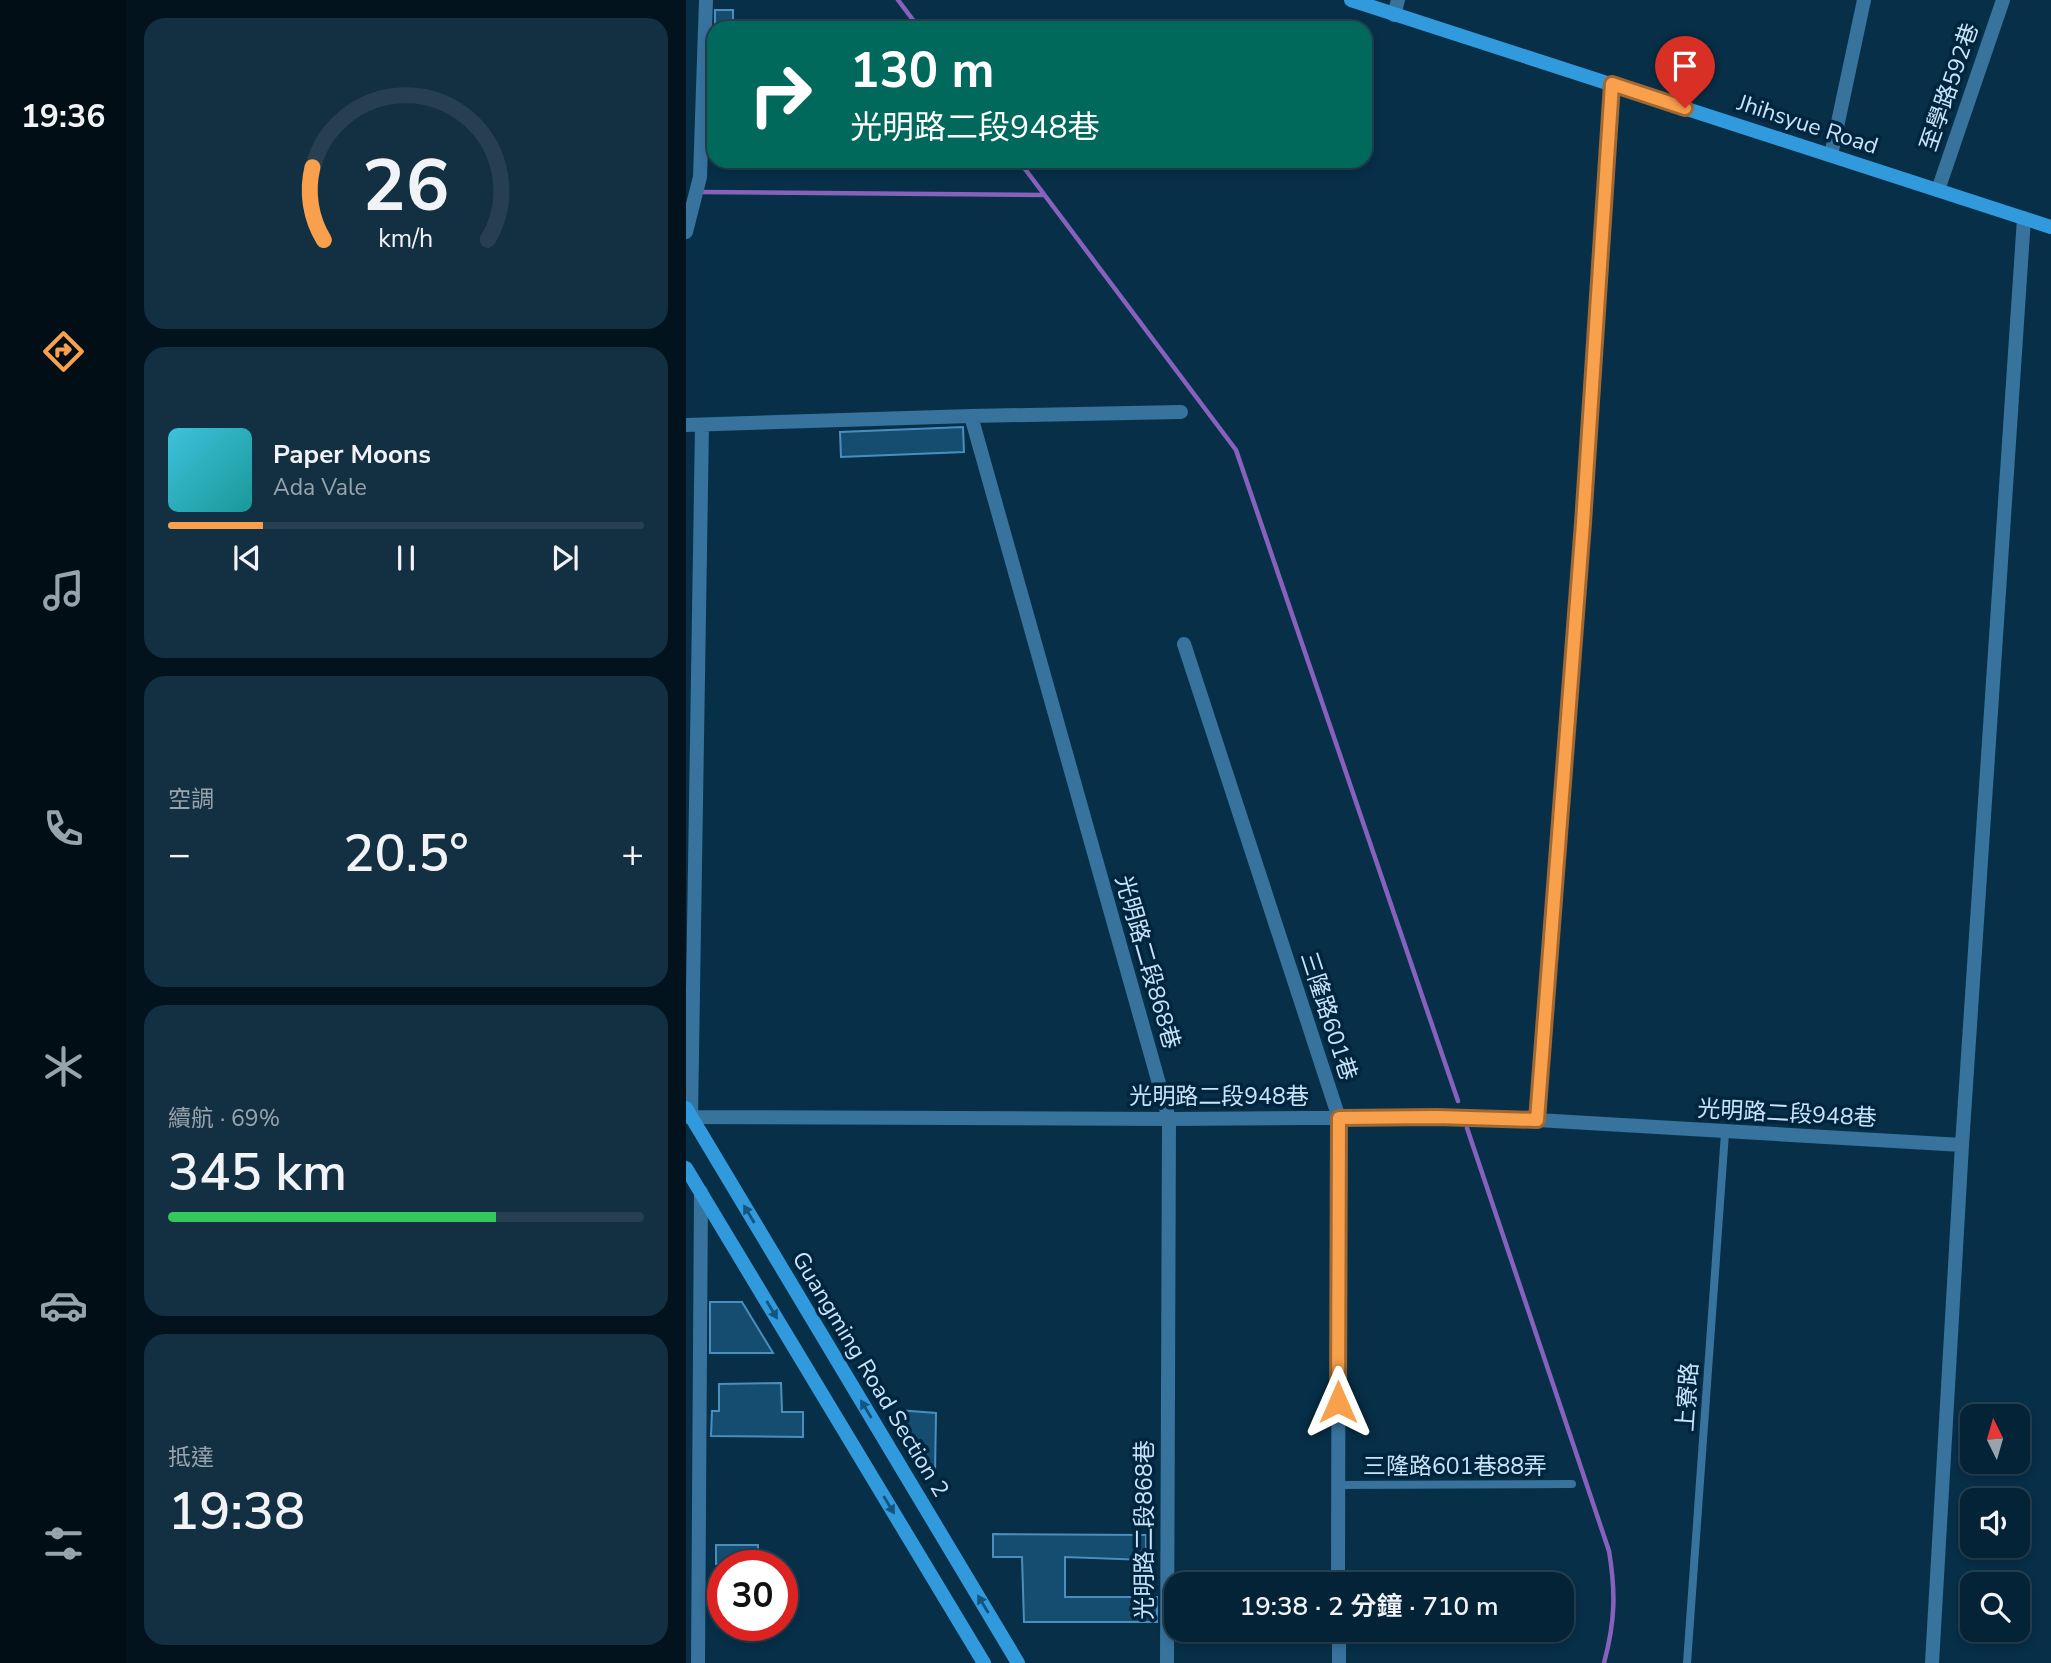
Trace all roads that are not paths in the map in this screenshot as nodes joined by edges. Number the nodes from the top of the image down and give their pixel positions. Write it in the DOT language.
graph roads {
  1 [pos="706,0"];
  2 [pos="1350,0"];
  3 [pos="1398,0"];
  4 [pos="1864,0"];
  5 [pos="2003,0"];
  6 [pos="1394,15"];
  7 [pos="1612,84"];
  8 [pos="1831,155"];
  9 [pos="1938,190"];
  10 [pos="2024,218"];
  11 [pos="2051,228"];
  12 [pos="686,232"];
  13 [pos="1181,412"];
  14 [pos="971,415"];
  15 [pos="686,425"];
  16 [pos="702,425"];
  17 [pos="1184,644"];
  18 [pos="688,1114"];
  19 [pos="1339,1118"];
  20 [pos="1169,1119"];
  21 [pos="1537,1120"];
  22 [pos="1725,1133"];
  23 [pos="1962,1145"];
  24 [pos="686,1168"];
  25 [pos="701,1192"];
  26 [pos="1573,1484"];
  27 [pos="1338,1485"];
  28 [pos="1338,1572"];
  29 [pos="1339,1642"];
  30 [pos="698,1663"];
  31 [pos="984,1663"];
  32 [pos="1018,1663"];
  33 [pos="1167,1663"];
  34 [pos="1339,1663"];
  35 [pos="1687,1663"];
  36 [pos="1932,1663"];
  1 -- 12 [label="street"];
  2 -- 6 [label="street, Jhihsyue Road"];
  3 -- 6 [label="street"];
  4 -- 8 [label="street"];
  5 -- 9 [label="street, 至學路592巷"];
  6 -- 7 [label="street, Jhihsyue Road"];
  7 -- 8 [label="street, Jhihsyue Road"];
  7 -- 21 [label="street"];
  8 -- 9 [label="street, Jhihsyue Road"];
  9 -- 10 [label="street, Jhihsyue Road"];
  10 -- 11 [label="street, Jhihsyue Road"];
  10 -- 23 [label="street"];
  13 -- 14 [label="street"];
  14 -- 16 [label="street"];
  14 -- 20 [label="street, 光明路二段868巷"];
  15 -- 16 [label="street"];
  16 -- 18 [label="street"];
  17 -- 19 [label="street, 三隆路601巷"];
  18 -- 20 [label="street, 光明路二段948巷"];
  32 -- 18 [label="street, Guangming Road Section 2, one-way"];
  19 -- 20 [label="street, 光明路二段948巷"];
  19 -- 21 [label="street, 光明路二段948巷"];
  19 -- 27 [label="street, 三隆路601巷"];
  20 -- 33 [label="street, 光明路二段868巷"];
  21 -- 22 [label="street, 光明路二段948巷"];
  22 -- 23 [label="street, 光明路二段948巷"];
  22 -- 35 [label="lane, 上寮路"];
  23 -- 36 [label="street"];
  24 -- 25 [label="street"];
  25 -- 30 [label="street"];
  25 -- 31 [label="street, one-way"];
  26 -- 27 [label="lane, 三隆路601巷88弄"];
  27 -- 28 [label="street, 三隆路601巷"];
  29 -- 34 [label="street"];
}
